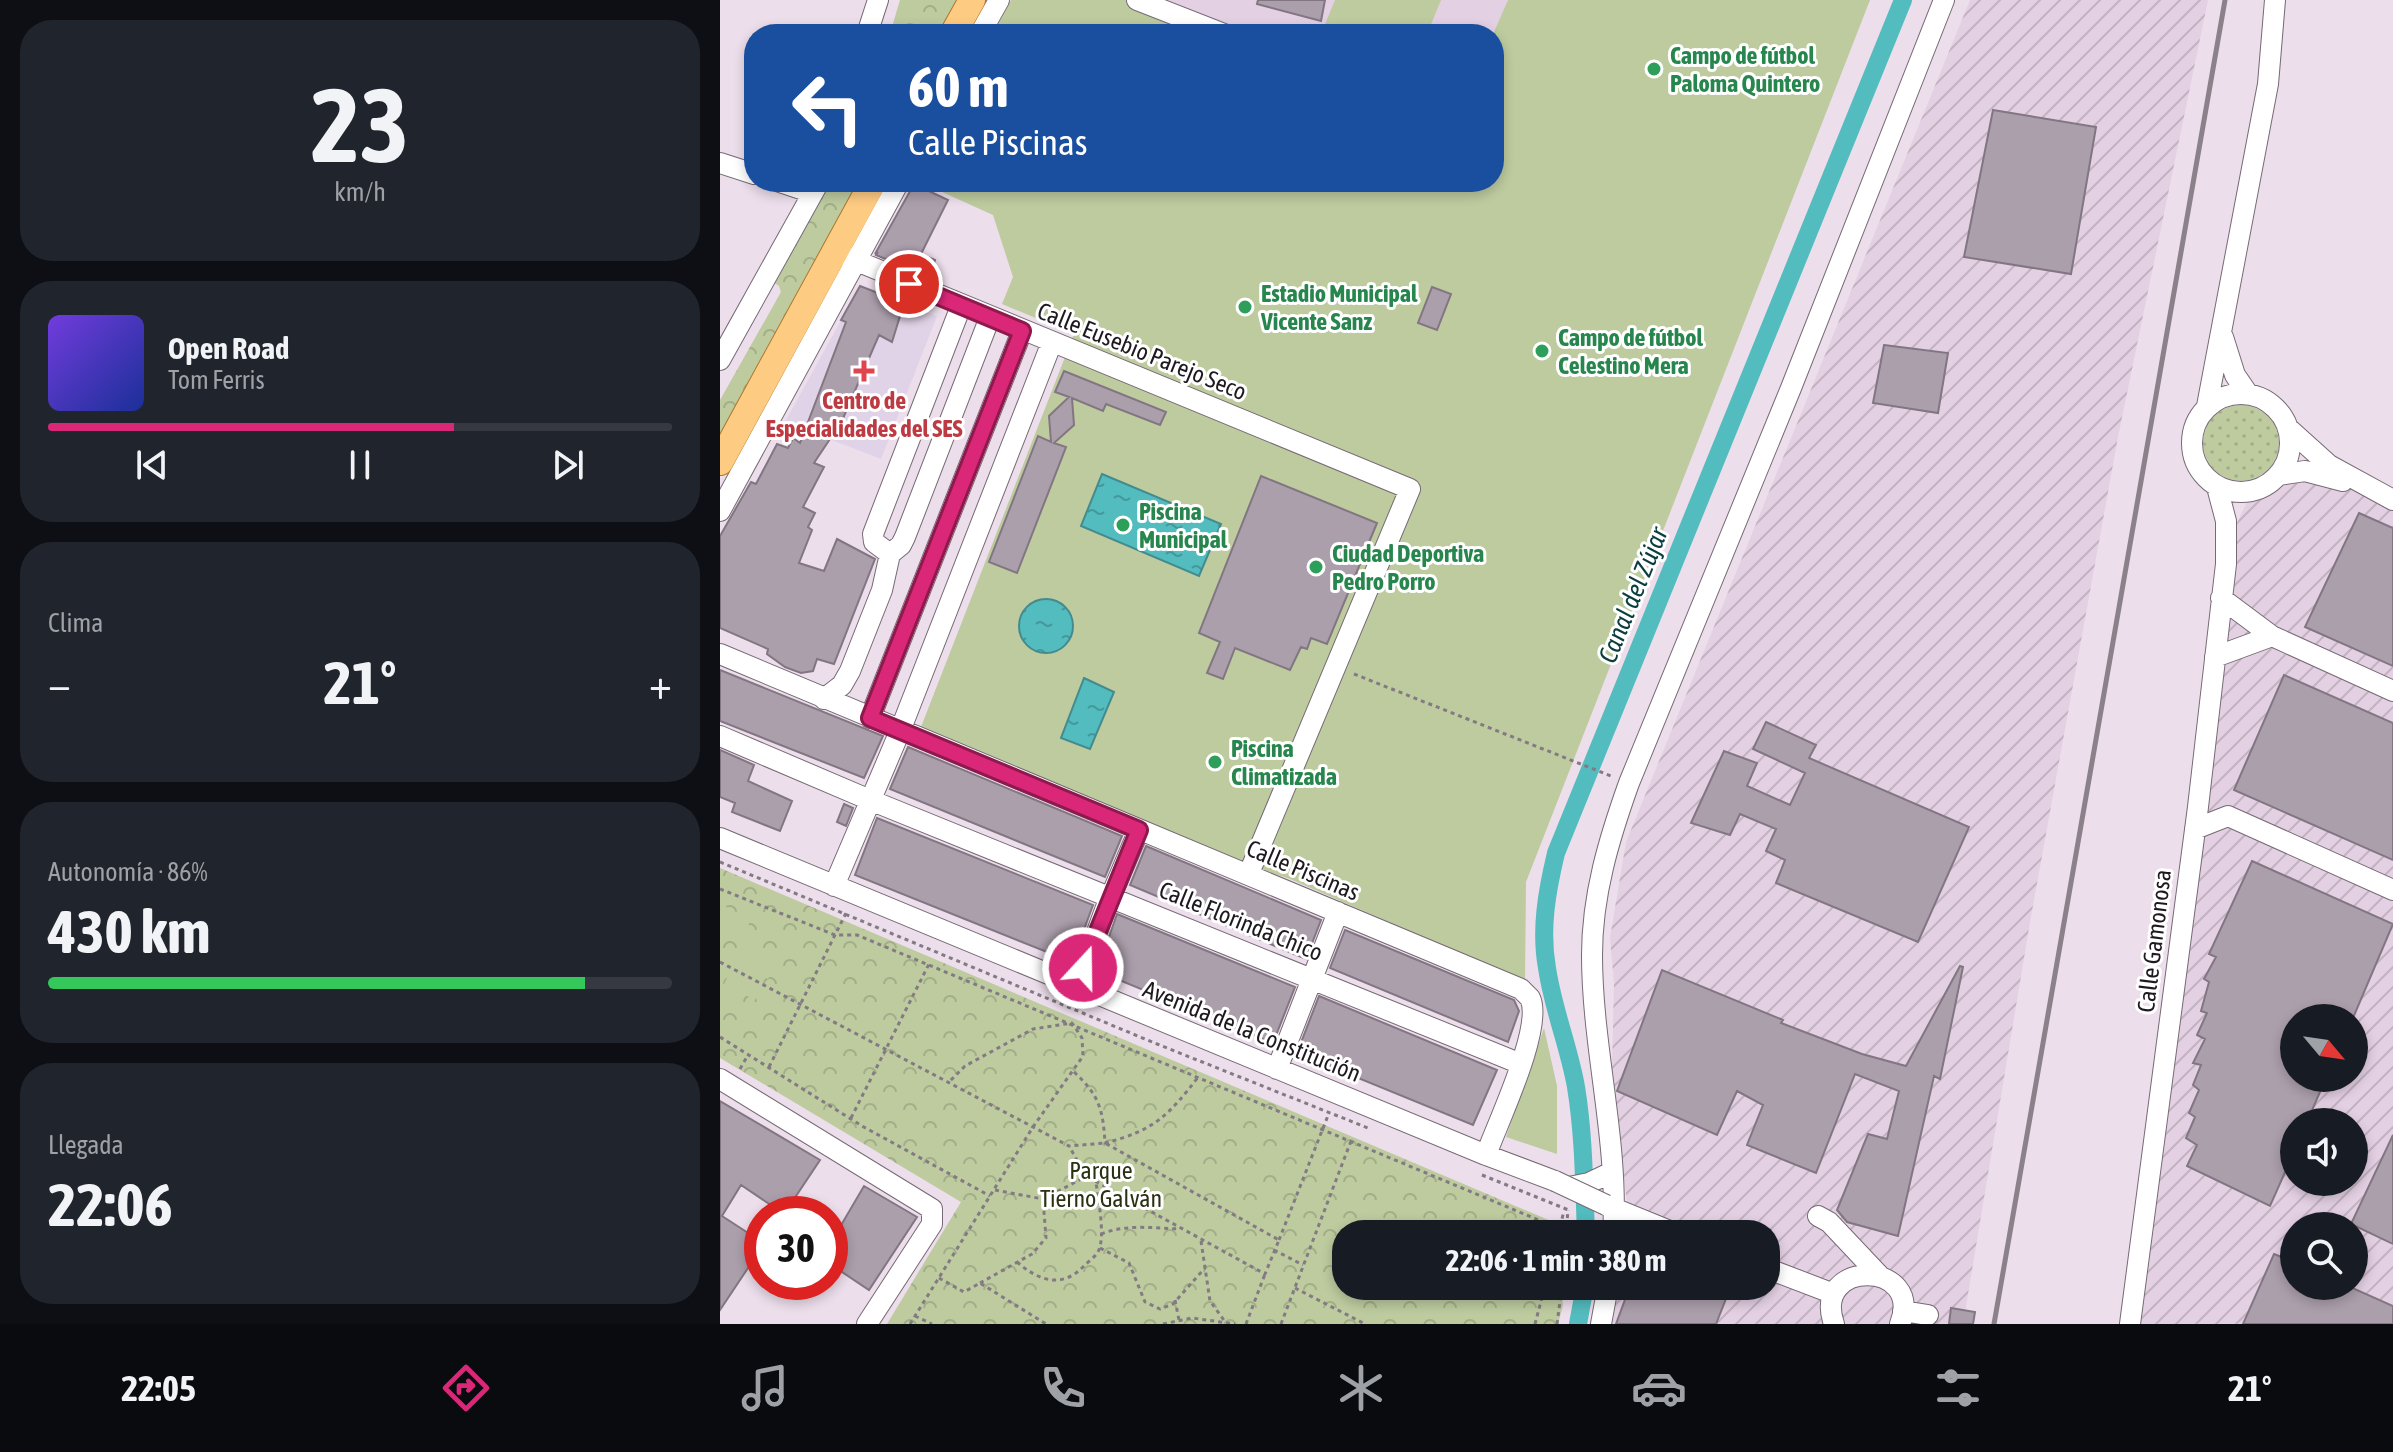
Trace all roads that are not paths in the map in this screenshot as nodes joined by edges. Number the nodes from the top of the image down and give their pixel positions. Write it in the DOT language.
graph roads {
  1 [pos="878,0"];
  2 [pos="972,0"];
  3 [pos="999,0"];
  4 [pos="1137,0"];
  5 [pos="1944,0"];
  6 [pos="2275,0"];
  7 [pos="870,24"];
  8 [pos="959,24"];
  9 [pos="986,24"];
  10 [pos="1198,24"];
  11 [pos="720,163"];
  12 [pos="744,171"];
  13 [pos="813,192"];
  14 [pos="869,192"];
  15 [pos="892,192"];
  16 [pos="845,257"];
  17 [pos="961,306"];
  18 [pos="990,317"];
  19 [pos="1022,331"];
  20 [pos="2222,334"];
  21 [pos="1052,342"];
  22 [pos="720,360"];
  23 [pos="2248,394"];
  24 [pos="2207,406"];
  25 [pos="2289,429"];
  26 [pos="720,462"];
  27 [pos="2279,475"];
  28 [pos="2217,487"];
  29 [pos="2370,489"];
  30 [pos="2258,490"];
  31 [pos="2393,500"];
  32 [pos="720,511"];
  33 [pos="890,554"];
  34 [pos="2226,564"];
  35 [pos="2221,598"];
  36 [pos="2272,636"];
  37 [pos="720,654"];
  38 [pos="2215,657"];
  39 [pos="2393,691"];
  40 [pos="824,699"];
  41 [pos="870,718"];
  42 [pos="900,731"];
  43 [pos="720,736"];
  44 [pos="2199,793"];
  45 [pos="870,800"];
  46 [pos="2228,816"];
  47 [pos="2195,829"];
  48 [pos="1139,830"];
  49 [pos="720,838"];
  50 [pos="1252,866"];
  51 [pos="834,886"];
  52 [pos="2393,890"];
  53 [pos="1111,897"];
  54 [pos="1338,912"];
  55 [pos="1314,978"];
  56 [pos="1077,987"];
  57 [pos="1521,1064"];
  58 [pos="1277,1069"];
  59 [pos="720,1079"];
  60 [pos="1482,1164"];
  61 [pos="1609,1193"];
  62 [pos="1612,1220"];
  63 [pos="1634,1220"];
  64 [pos="1780,1273"];
  65 [pos="1854,1276"];
  66 [pos="1880,1276"];
  67 [pos="1834,1294"];
  68 [pos="1605,1300"];
  69 [pos="1928,1315"];
  70 [pos="1902,1318"];
  71 [pos="867,1324"];
  72 [pos="1601,1324"];
  73 [pos="1834,1324"];
  74 [pos="2130,1324"];
  1 -- 7 [label="street"];
  2 -- 8 [label="main road"];
  3 -- 9 [label="street"];
  4 -- 10 [label="street"];
  5 -- 61 [label="street"];
  6 -- 20 [label="street"];
  11 -- 12 [label="street"];
  13 -- 22 [label="street"];
  14 -- 16 [label="main road"];
  15 -- 16 [label="street"];
  16 -- 17 [label="street, Calle Eusebio Parejo Seco"];
  16 -- 26 [label="main road"];
  16 -- 32 [label="street"];
  17 -- 18 [label="street, Calle Eusebio Parejo Seco"];
  17 -- 33 [label="street"];
  18 -- 19 [label="street, Calle Eusebio Parejo Seco"];
  18 -- 33 [label="street"];
  19 -- 21 [label="street, Calle Eusebio Parejo Seco"];
  19 -- 41 [label="street"];
  20 -- 23 [label="street"];
  20 -- 24 [label="street"];
  21 -- 42 [label="street"];
  21 -- 50 [label="street, Calle Eusebio Parejo Seco"];
  23 -- 24 [label="street"];
  23 -- 25 [label="street"];
  24 -- 28 [label="street"];
  25 -- 27 [label="street"];
  25 -- 29 [label="street"];
  27 -- 29 [label="street"];
  27 -- 30 [label="street"];
  28 -- 30 [label="street"];
  28 -- 34 [label="street, Calle Gamonosa"];
  29 -- 31 [label="street"];
  30 -- 34 [label="street, Calle Gamonosa"];
  33 -- 40 [label="street"];
  34 -- 35 [label="street, Calle Gamonosa"];
  35 -- 36 [label="street"];
  35 -- 38 [label="street, Calle Gamonosa"];
  36 -- 38 [label="street"];
  36 -- 39 [label="street"];
  37 -- 40 [label="street, Calle Piscinas"];
  38 -- 44 [label="street, Calle Gamonosa"];
  40 -- 41 [label="street, Calle Piscinas"];
  41 -- 42 [label="street, Calle Piscinas"];
  42 -- 45 [label="street"];
  42 -- 48 [label="street, Calle Piscinas"];
  43 -- 45 [label="street, Calle Florinda Chico"];
  44 -- 46 [label="street"];
  44 -- 47 [label="street, Calle Gamonosa"];
  45 -- 51 [label="street"];
  45 -- 53 [label="street, Calle Florinda Chico"];
  46 -- 47 [label="street"];
  46 -- 52 [label="street"];
  47 -- 74 [label="street, Calle Gamonosa"];
  48 -- 53 [label="street"];
  48 -- 54 [label="street, Calle Piscinas"];
  49 -- 51 [label="street, Avenida de la Constitución"];
  51 -- 56 [label="street, Avenida de la Constitución"];
  53 -- 55 [label="street, Calle Florinda Chico"];
  53 -- 56 [label="street"];
  54 -- 55 [label="street"];
  54 -- 57 [label="street, Calle Piscinas"];
  55 -- 57 [label="street, Calle Florinda Chico"];
  55 -- 58 [label="street"];
  56 -- 58 [label="street, Avenida de la Constitución"];
  57 -- 60 [label="street, Calle Piscinas"];
  58 -- 60 [label="street, Avenida de la Constitución"];
  59 -- 71 [label="street"];
  60 -- 61 [label="street, Avenida de la Constitución, bridge"];
  61 -- 62 [label="street"];
  61 -- 63 [label="street, Avenida de la Constitución"];
  64 -- 67 [label="street"];
  65 -- 66 [label="street"];
  65 -- 66 [label="street"];
  65 -- 67 [label="street"];
  66 -- 70 [label="street"];
  67 -- 73 [label="street"];
  68 -- 72 [label="street"];
  69 -- 70 [label="street"];
}
